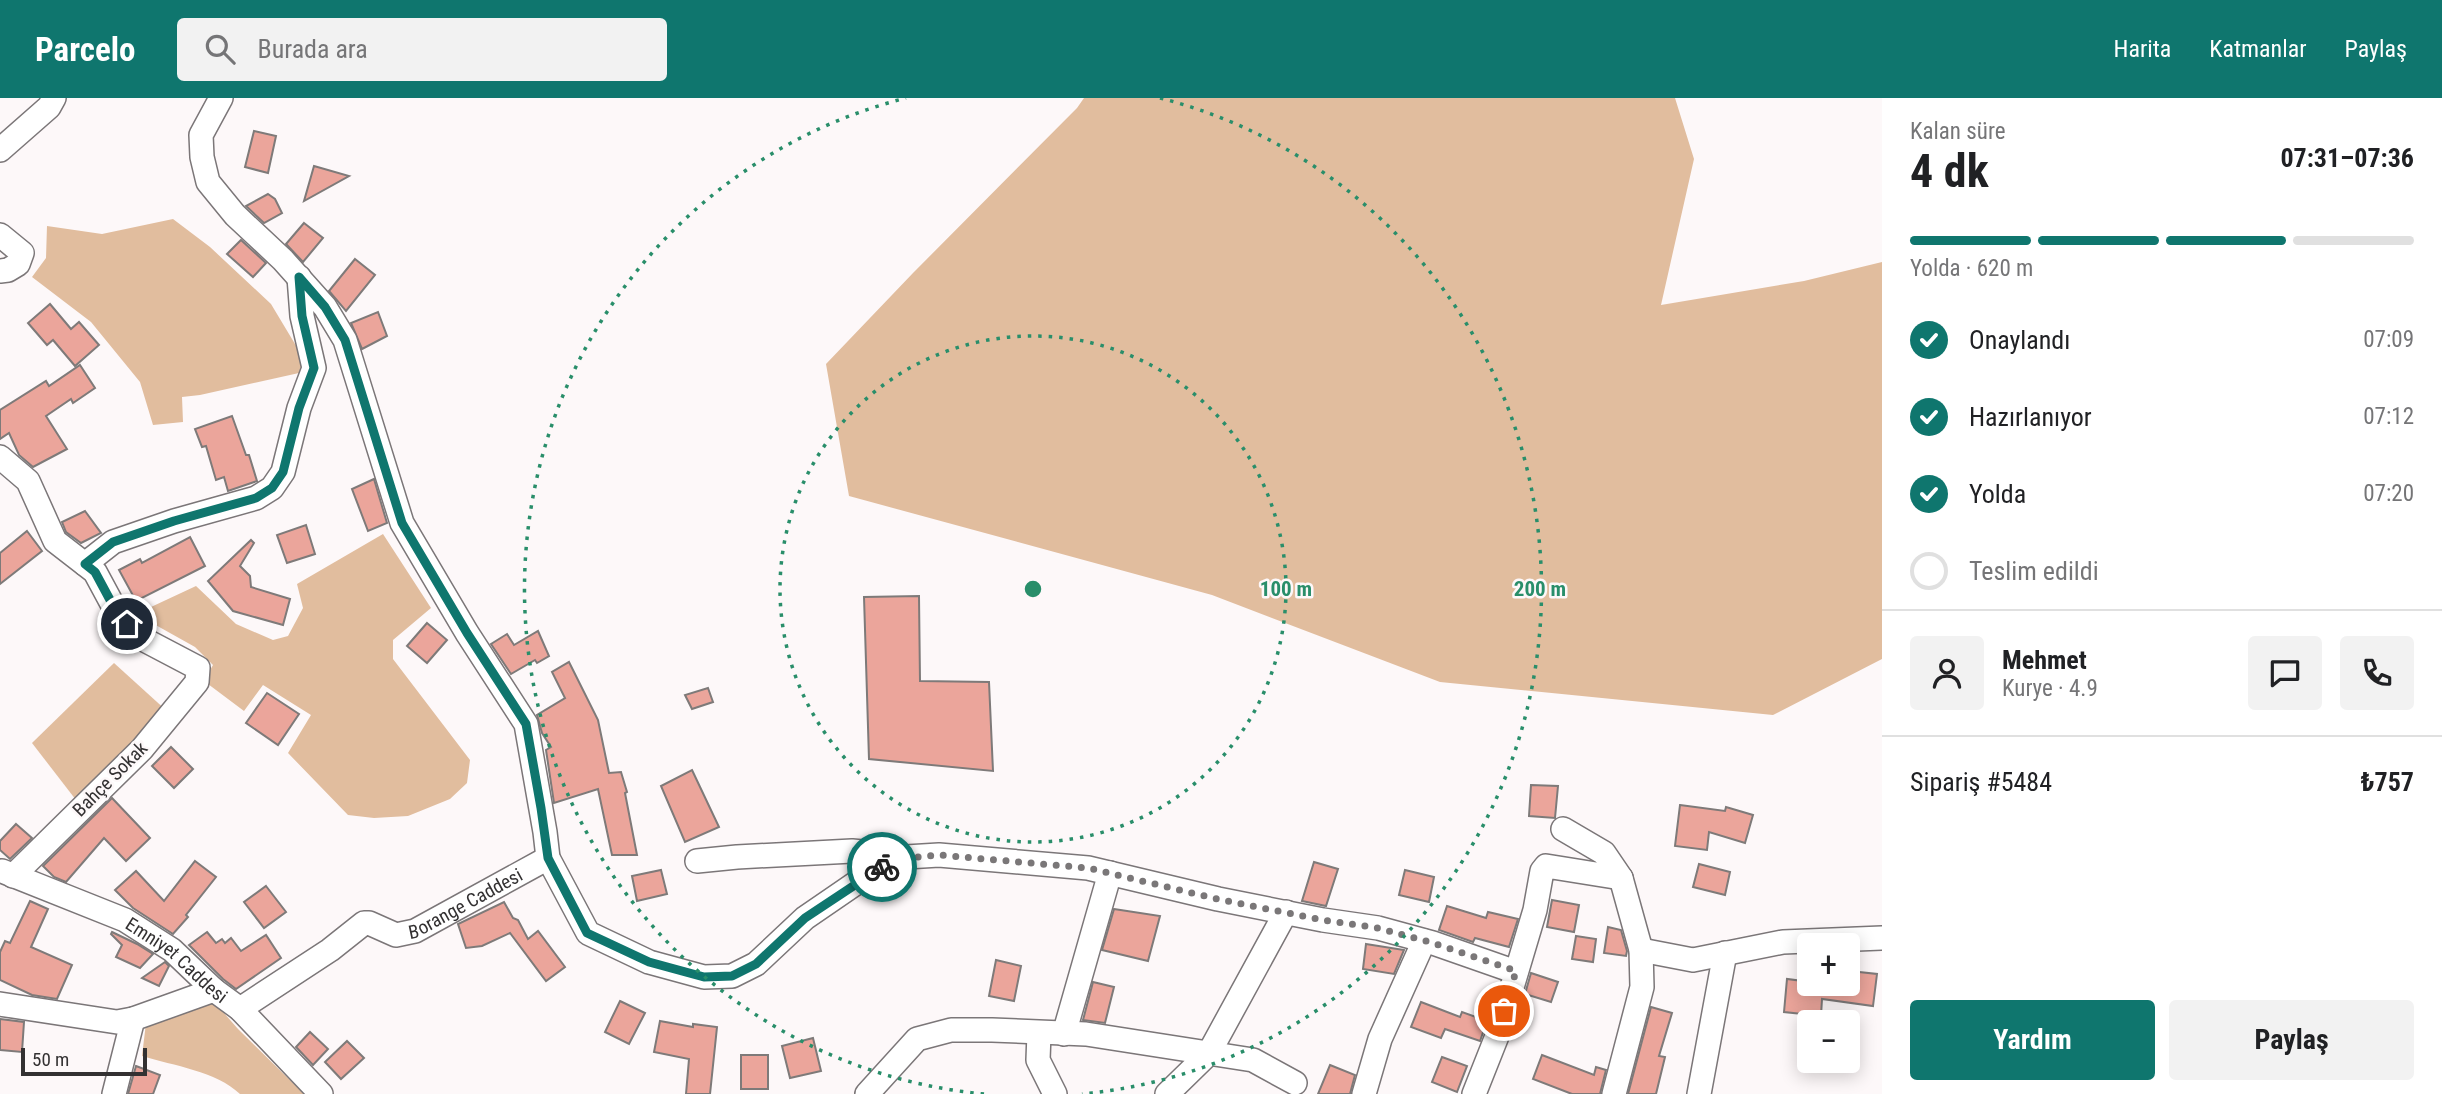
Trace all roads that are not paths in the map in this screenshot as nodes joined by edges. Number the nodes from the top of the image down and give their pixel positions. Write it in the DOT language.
graph roads {
  1 [pos="54,98"];
  2 [pos="221,98"];
  3 [pos="0,150"];
  4 [pos="0,235"];
  5 [pos="0,271"];
  6 [pos="299,277"];
  7 [pos="0,457"];
  8 [pos="85,564"];
  9 [pos="1563,829"];
  10 [pos="548,858"];
  11 [pos="697,861"];
  12 [pos="892,863"];
  13 [pos="7,873"];
  14 [pos="1110,873"];
  15 [pos="1621,878"];
  16 [pos="1286,912"];
  17 [pos="1882,938"];
  18 [pos="1424,941"];
  19 [pos="1641,950"];
  20 [pos="1725,953"];
  21 [pos="1516,971"];
  22 [pos="214,990"];
  23 [pos="0,1004"];
  24 [pos="240,1009"];
  25 [pos="133,1019"];
  26 [pos="1039,1033"];
  27 [pos="1063,1034"];
  28 [pos="1209,1053"];
  29 [pos="1294,1083"];
  30 [pos="114,1094"];
  31 [pos="321,1094"];
  32 [pos="867,1094"];
  33 [pos="1055,1094"];
  34 [pos="1167,1094"];
  35 [pos="1364,1094"];
  36 [pos="1474,1094"];
  37 [pos="1614,1094"];
  38 [pos="1699,1094"];
  1 -- 3 [label="street"];
  2 -- 6 [label="street"];
  4 -- 5 [label="street"];
  6 -- 8 [label="street"];
  6 -- 10 [label="street"];
  7 -- 8 [label="street"];
  8 -- 13 [label="street, Bahçe Sokak"];
  9 -- 15 [label="street"];
  10 -- 12 [label="street"];
  10 -- 24 [label="street, Borange Caddesi"];
  11 -- 12 [label="street"];
  12 -- 14 [label="street"];
  13 -- 22 [label="street, Emniyet Caddesi"];
  14 -- 16 [label="street"];
  14 -- 27 [label="street"];
  15 -- 19 [label="street"];
  15 -- 21 [label="street"];
  16 -- 18 [label="street"];
  16 -- 28 [label="street"];
  17 -- 20 [label="street"];
  18 -- 21 [label="street"];
  18 -- 35 [label="street"];
  19 -- 20 [label="street"];
  19 -- 37 [label="street"];
  20 -- 38 [label="street"];
  21 -- 36 [label="street"];
  22 -- 24 [label="street, Emniyet Caddesi"];
  22 -- 25 [label="street"];
  23 -- 25 [label="street"];
  24 -- 31 [label="street, Emniyet Caddesi"];
  25 -- 30 [label="street"];
  26 -- 27 [label="street"];
  26 -- 32 [label="street"];
  26 -- 33 [label="street"];
  27 -- 28 [label="street"];
  28 -- 29 [label="street"];
  28 -- 34 [label="street"];
}
